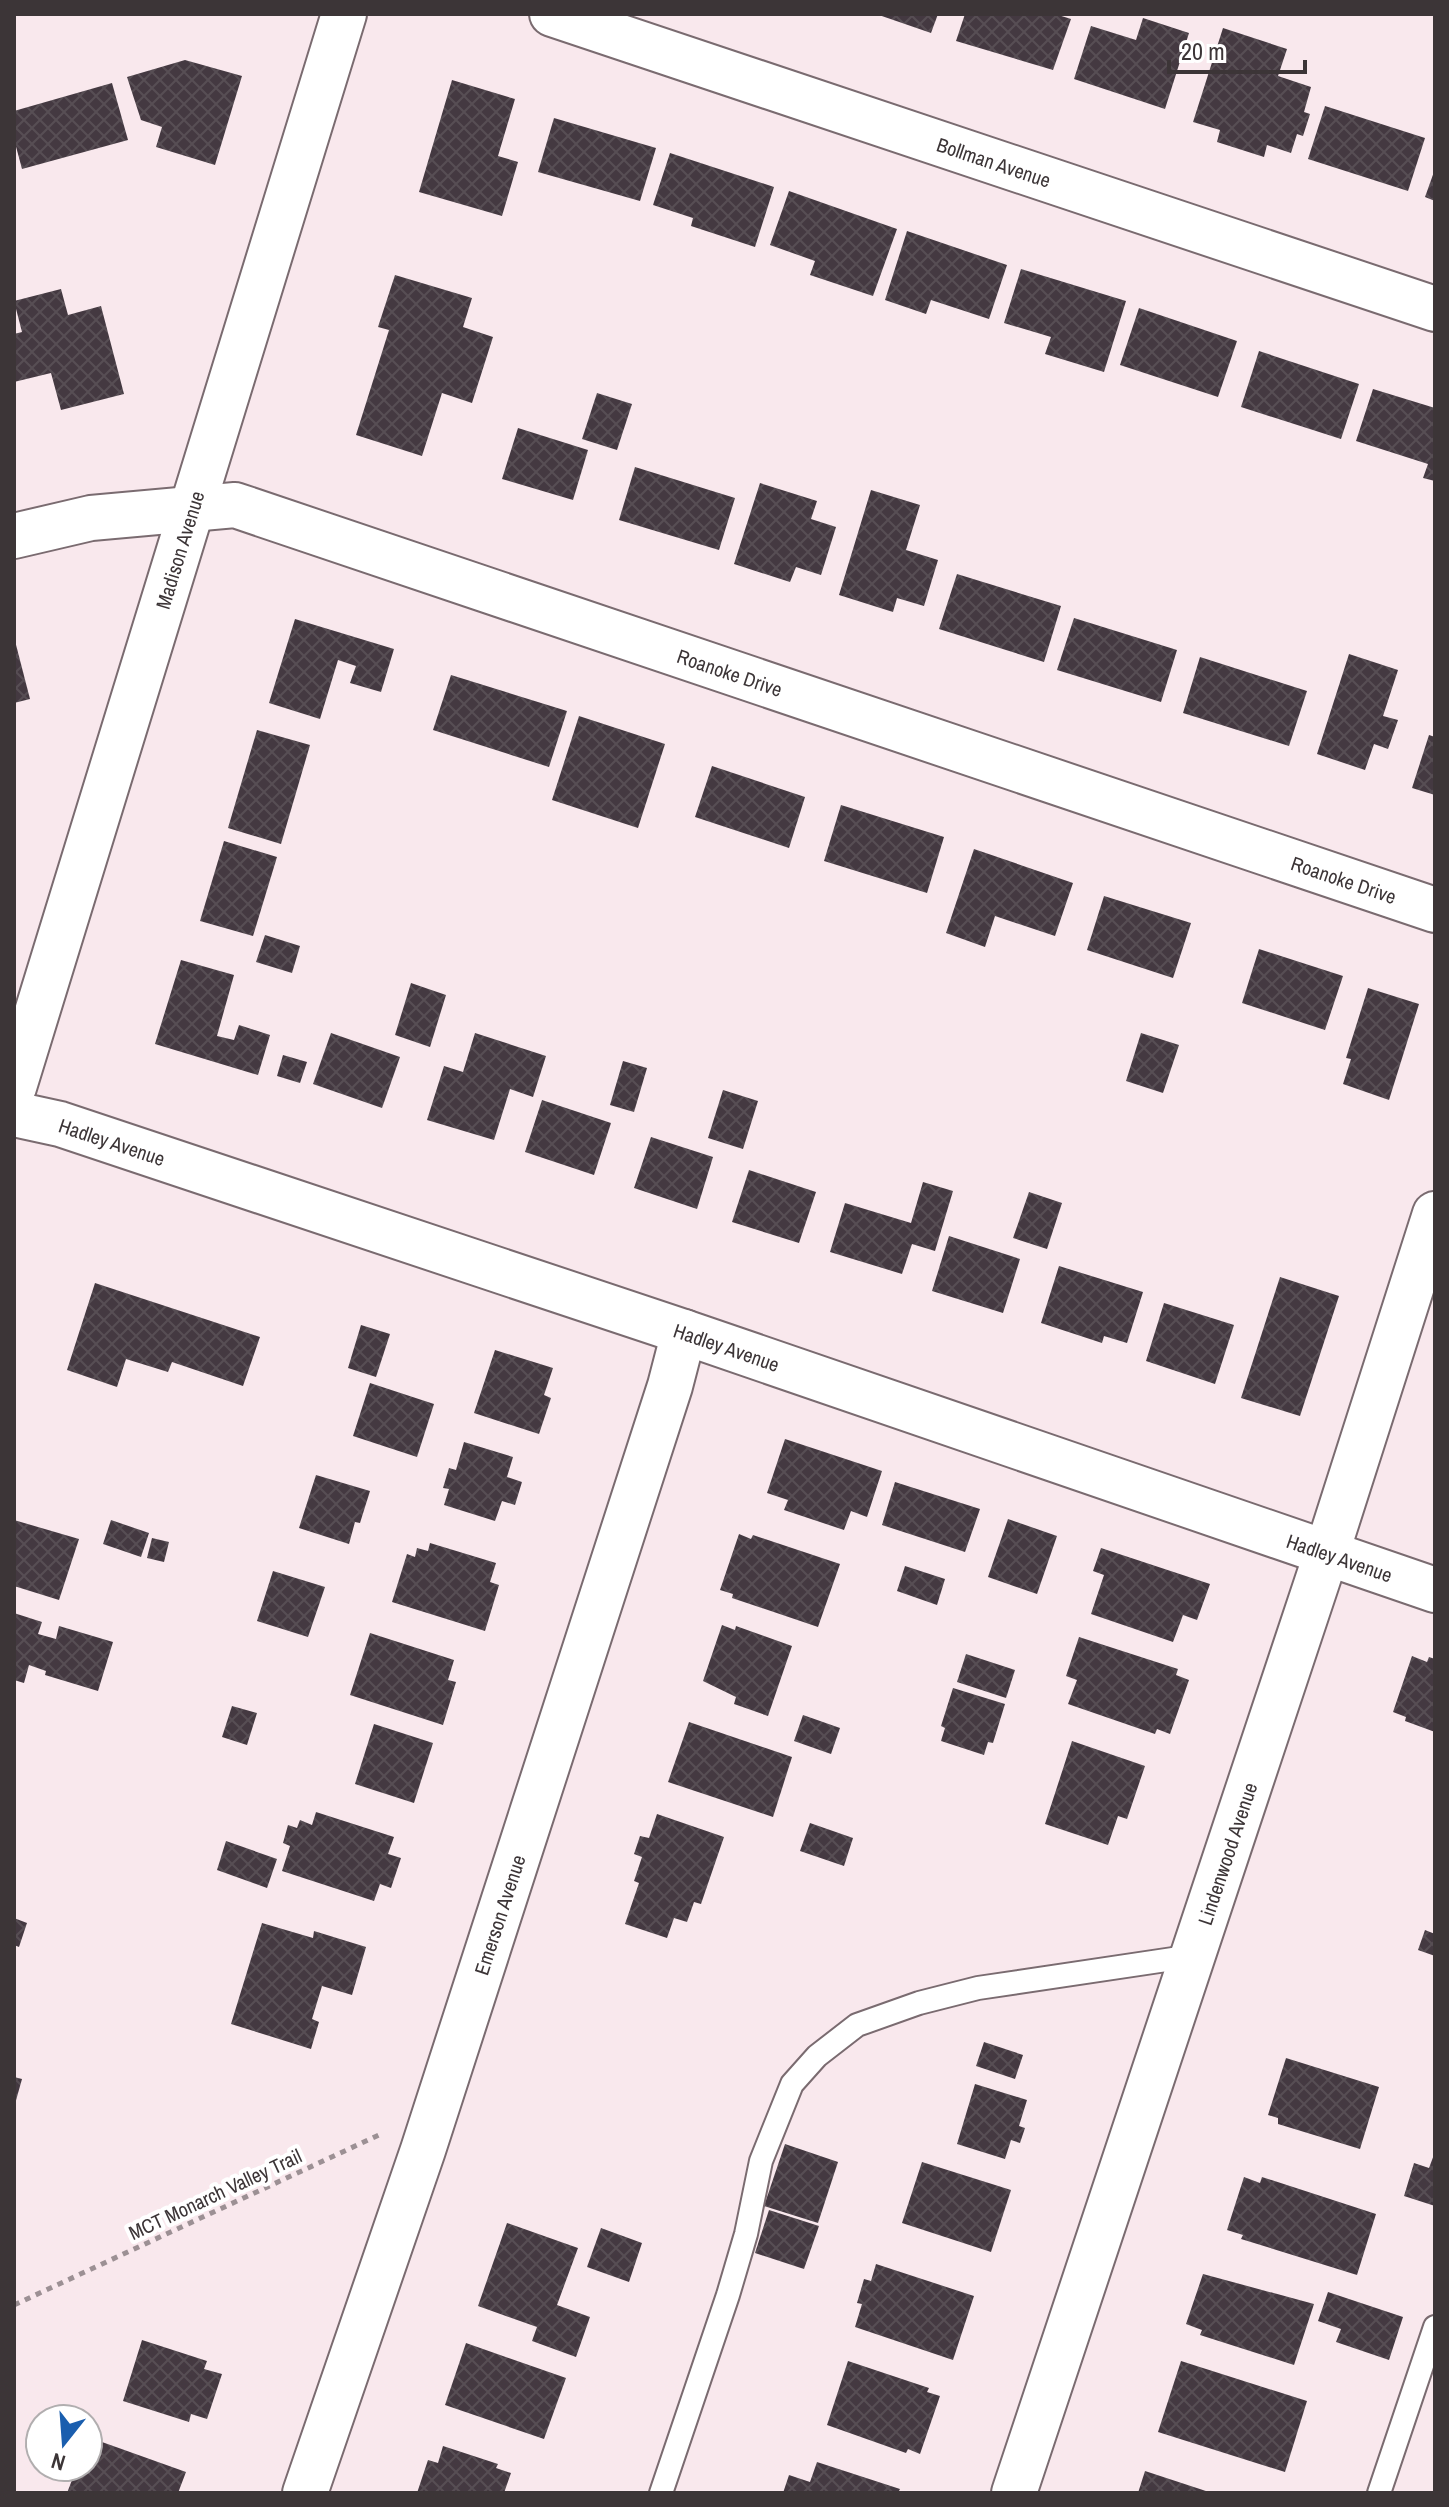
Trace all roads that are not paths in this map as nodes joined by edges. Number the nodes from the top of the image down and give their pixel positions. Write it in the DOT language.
graph roads {
  1 [pos="344,14"];
  2 [pos="552,14"];
  3 [pos="1435,309"];
  4 [pos="192,509"];
  5 [pos="14,536"];
  6 [pos="1435,910"];
  7 [pos="14,1087"];
  8 [pos="14,1114"];
  9 [pos="1435,1214"];
  10 [pos="684,1332"];
  11 [pos="1326,1555"];
  12 [pos="1435,1590"];
  13 [pos="1193,1956"];
  14 [pos="1435,2327"];
  15 [pos="305,2493"];
  16 [pos="661,2493"];
  17 [pos="1014,2493"];
  18 [pos="1379,2493"];
  1 -- 4 [label="street, Madison Avenue"];
  2 -- 3 [label="street, Bollman Avenue"];
  4 -- 5 [label="street, Roanoke Drive"];
  4 -- 6 [label="street, Roanoke Drive"];
  4 -- 7 [label="street, Madison Avenue"];
  8 -- 10 [label="street, Hadley Avenue"];
  9 -- 11 [label="street, Lindenwood Avenue"];
  10 -- 11 [label="street, Hadley Avenue"];
  10 -- 15 [label="street, Emerson Avenue"];
  11 -- 12 [label="street, Hadley Avenue"];
  11 -- 13 [label="street, Lindenwood Avenue"];
  13 -- 16 [label="lane"];
  13 -- 17 [label="street, Lindenwood Avenue"];
  14 -- 18 [label="lane"];
}
